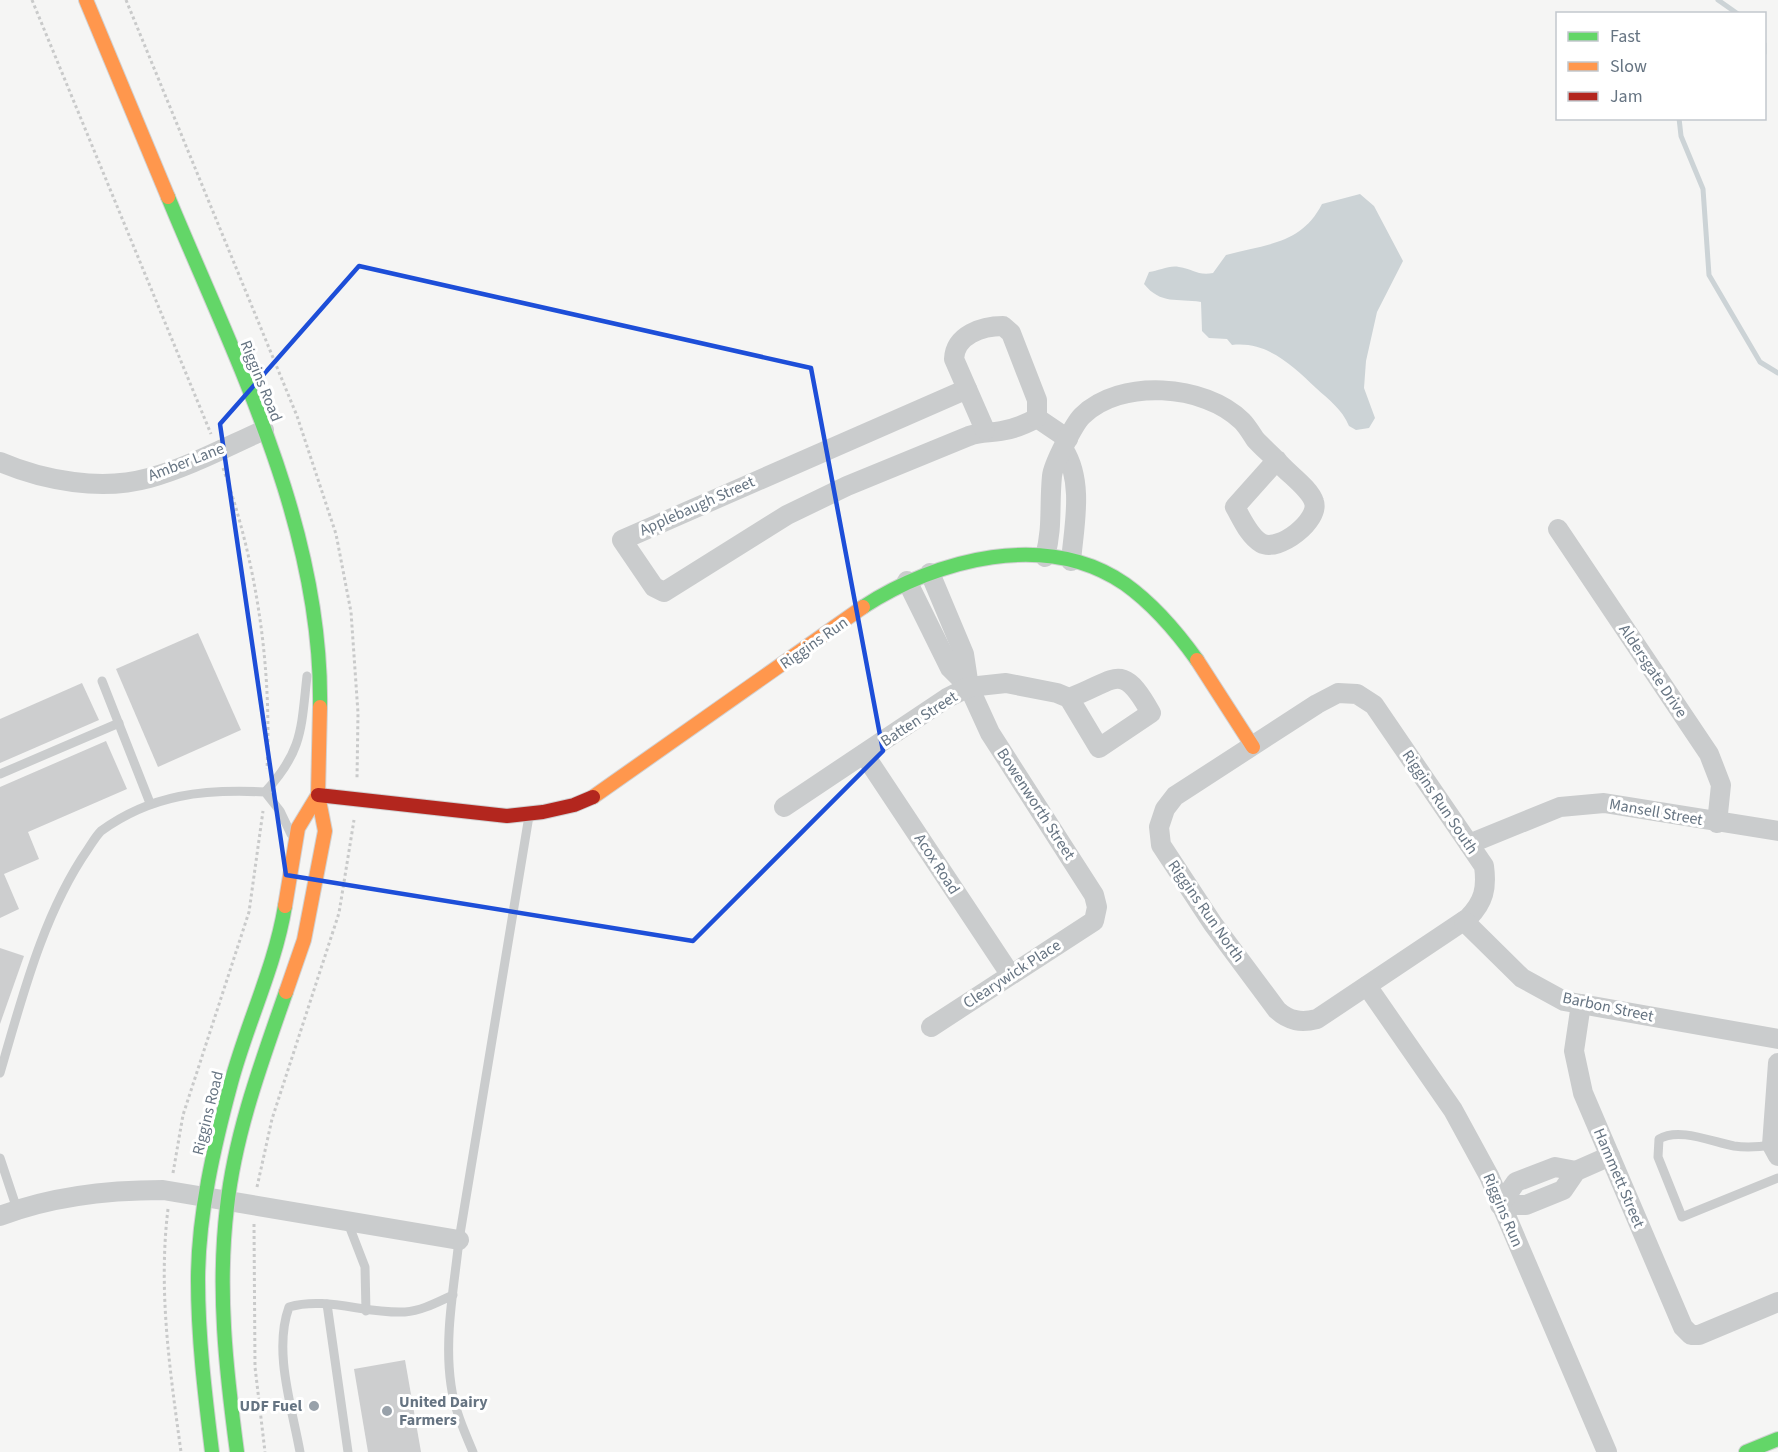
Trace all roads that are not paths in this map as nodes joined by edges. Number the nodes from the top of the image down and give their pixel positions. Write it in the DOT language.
graph roads {
  1 [pos="86,0"];
  2 [pos="967,389"];
  3 [pos="1037,418"];
  4 [pos="264,430"];
  5 [pos="985,430"];
  6 [pos="1066,444"];
  7 [pos="1277,460"];
  8 [pos="0,462"];
  9 [pos="1064,505"];
  10 [pos="1558,529"];
  11 [pos="1045,557"];
  12 [pos="1071,561"];
  13 [pos="930,573"];
  14 [pos="907,581"];
  15 [pos="313,605"];
  16 [pos="102,681"];
  17 [pos="969,687"];
  18 [pos="1069,698"];
  19 [pos="119,723"];
  20 [pos="1253,747"];
  21 [pos="864,754"];
  22 [pos="0,774"];
  23 [pos="266,792"];
  24 [pos="318,795"];
  25 [pos="150,803"];
  26 [pos="784,807"];
  27 [pos="530,814"];
  28 [pos="1717,823"];
  29 [pos="1778,831"];
  30 [pos="1469,844"];
  31 [pos="294,850"];
  32 [pos="1094,921"];
  33 [pos="1464,921"];
  34 [pos="1010,974"];
  35 [pos="1367,986"];
  36 [pos="1581,1004"];
  37 [pos="931,1027"];
  38 [pos="1778,1039"];
  39 [pos="1778,1063"];
  40 [pos="0,1073"];
  41 [pos="1775,1151"];
  42 [pos="1610,1156"];
  43 [pos="0,1158"];
  44 [pos="1778,1178"];
  45 [pos="204,1198"];
  46 [pos="228,1202"];
  47 [pos="1500,1205"];
  48 [pos="9,1212"];
  49 [pos="348,1223"];
  50 [pos="459,1240"];
  51 [pos="453,1295"];
  52 [pos="1778,1302"];
  53 [pos="327,1304"];
  54 [pos="366,1311"];
  55 [pos="1778,1439"];
  56 [pos="1751,1451"];
  57 [pos="212,1452"];
  58 [pos="237,1452"];
  59 [pos="300,1452"];
  60 [pos="348,1452"];
  61 [pos="473,1452"];
  62 [pos="1607,1452"];
  1 -- 4 [label="main road, Riggins Road"];
  2 -- 3 [label="street"];
  2 -- 5 [label="street"];
  2 -- 5 [label="street, Applebaugh Street"];
  3 -- 5 [label="street, Applebaugh Street"];
  3 -- 6 [label="street"];
  4 -- 8 [label="street, Amber Lane"];
  4 -- 15 [label="main road, Riggins Road"];
  6 -- 7 [label="street"];
  6 -- 9 [label="street"];
  9 -- 11 [label="street"];
  9 -- 12 [label="street"];
  10 -- 28 [label="street, Aldersgate Drive"];
  11 -- 12 [label="main road, Riggins Run"];
  11 -- 13 [label="main road, Riggins Run"];
  12 -- 20 [label="main road, Riggins Run"];
  13 -- 14 [label="main road, Riggins Run"];
  13 -- 17 [label="street, Bowenworth Street"];
  14 -- 17 [label="street, Bowenworth Street"];
  14 -- 27 [label="main road, Riggins Run"];
  15 -- 23 [label="lane"];
  15 -- 24 [label="main road, Riggins Road"];
  16 -- 19 [label="lane"];
  17 -- 18 [label="street, Batten Street"];
  17 -- 21 [label="street, Batten Street"];
  17 -- 32 [label="street, Bowenworth Street"];
  19 -- 22 [label="lane"];
  19 -- 25 [label="lane"];
  20 -- 30 [label="street, Riggins Run South"];
  20 -- 35 [label="street, Riggins Run North"];
  21 -- 26 [label="street, Batten Street"];
  21 -- 34 [label="street, Acox Road"];
  23 -- 25 [label="lane"];
  23 -- 31 [label="lane"];
  24 -- 27 [label="main road, Riggins Run"];
  24 -- 31 [label="main road, Riggins Road"];
  24 -- 46 [label="main road, Riggins Road"];
  25 -- 40 [label="lane"];
  27 -- 50 [label="lane"];
  28 -- 29 [label="street, Mansell Street"];
  28 -- 30 [label="street, Mansell Street"];
  30 -- 33 [label="street, Riggins Run South"];
  31 -- 45 [label="main road, Riggins Road"];
  32 -- 34 [label="street, Clearywick Place"];
  33 -- 35 [label="street, Riggins Run South"];
  33 -- 36 [label="street, Barbon Street"];
  34 -- 37 [label="street, Clearywick Place"];
  35 -- 47 [label="street, Riggins Run"];
  36 -- 38 [label="street, Barbon Street"];
  36 -- 42 [label="street, Hammett Street"];
  39 -- 41 [label="street"];
  41 -- 44 [label="lane"];
  42 -- 47 [label="street"];
  42 -- 52 [label="street, Hammett Street"];
  43 -- 48 [label="lane"];
  45 -- 46 [label="street"];
  45 -- 48 [label="street"];
  45 -- 57 [label="main road, Riggins Road"];
  46 -- 49 [label="street"];
  46 -- 58 [label="main road, Riggins Road"];
  47 -- 62 [label="street, Riggins Run"];
  49 -- 50 [label="street"];
  49 -- 54 [label="lane"];
  50 -- 51 [label="lane"];
  51 -- 54 [label="lane"];
  51 -- 61 [label="lane"];
  53 -- 54 [label="lane"];
  53 -- 59 [label="lane"];
  53 -- 60 [label="lane"];
  55 -- 56 [label="main road"];
}
